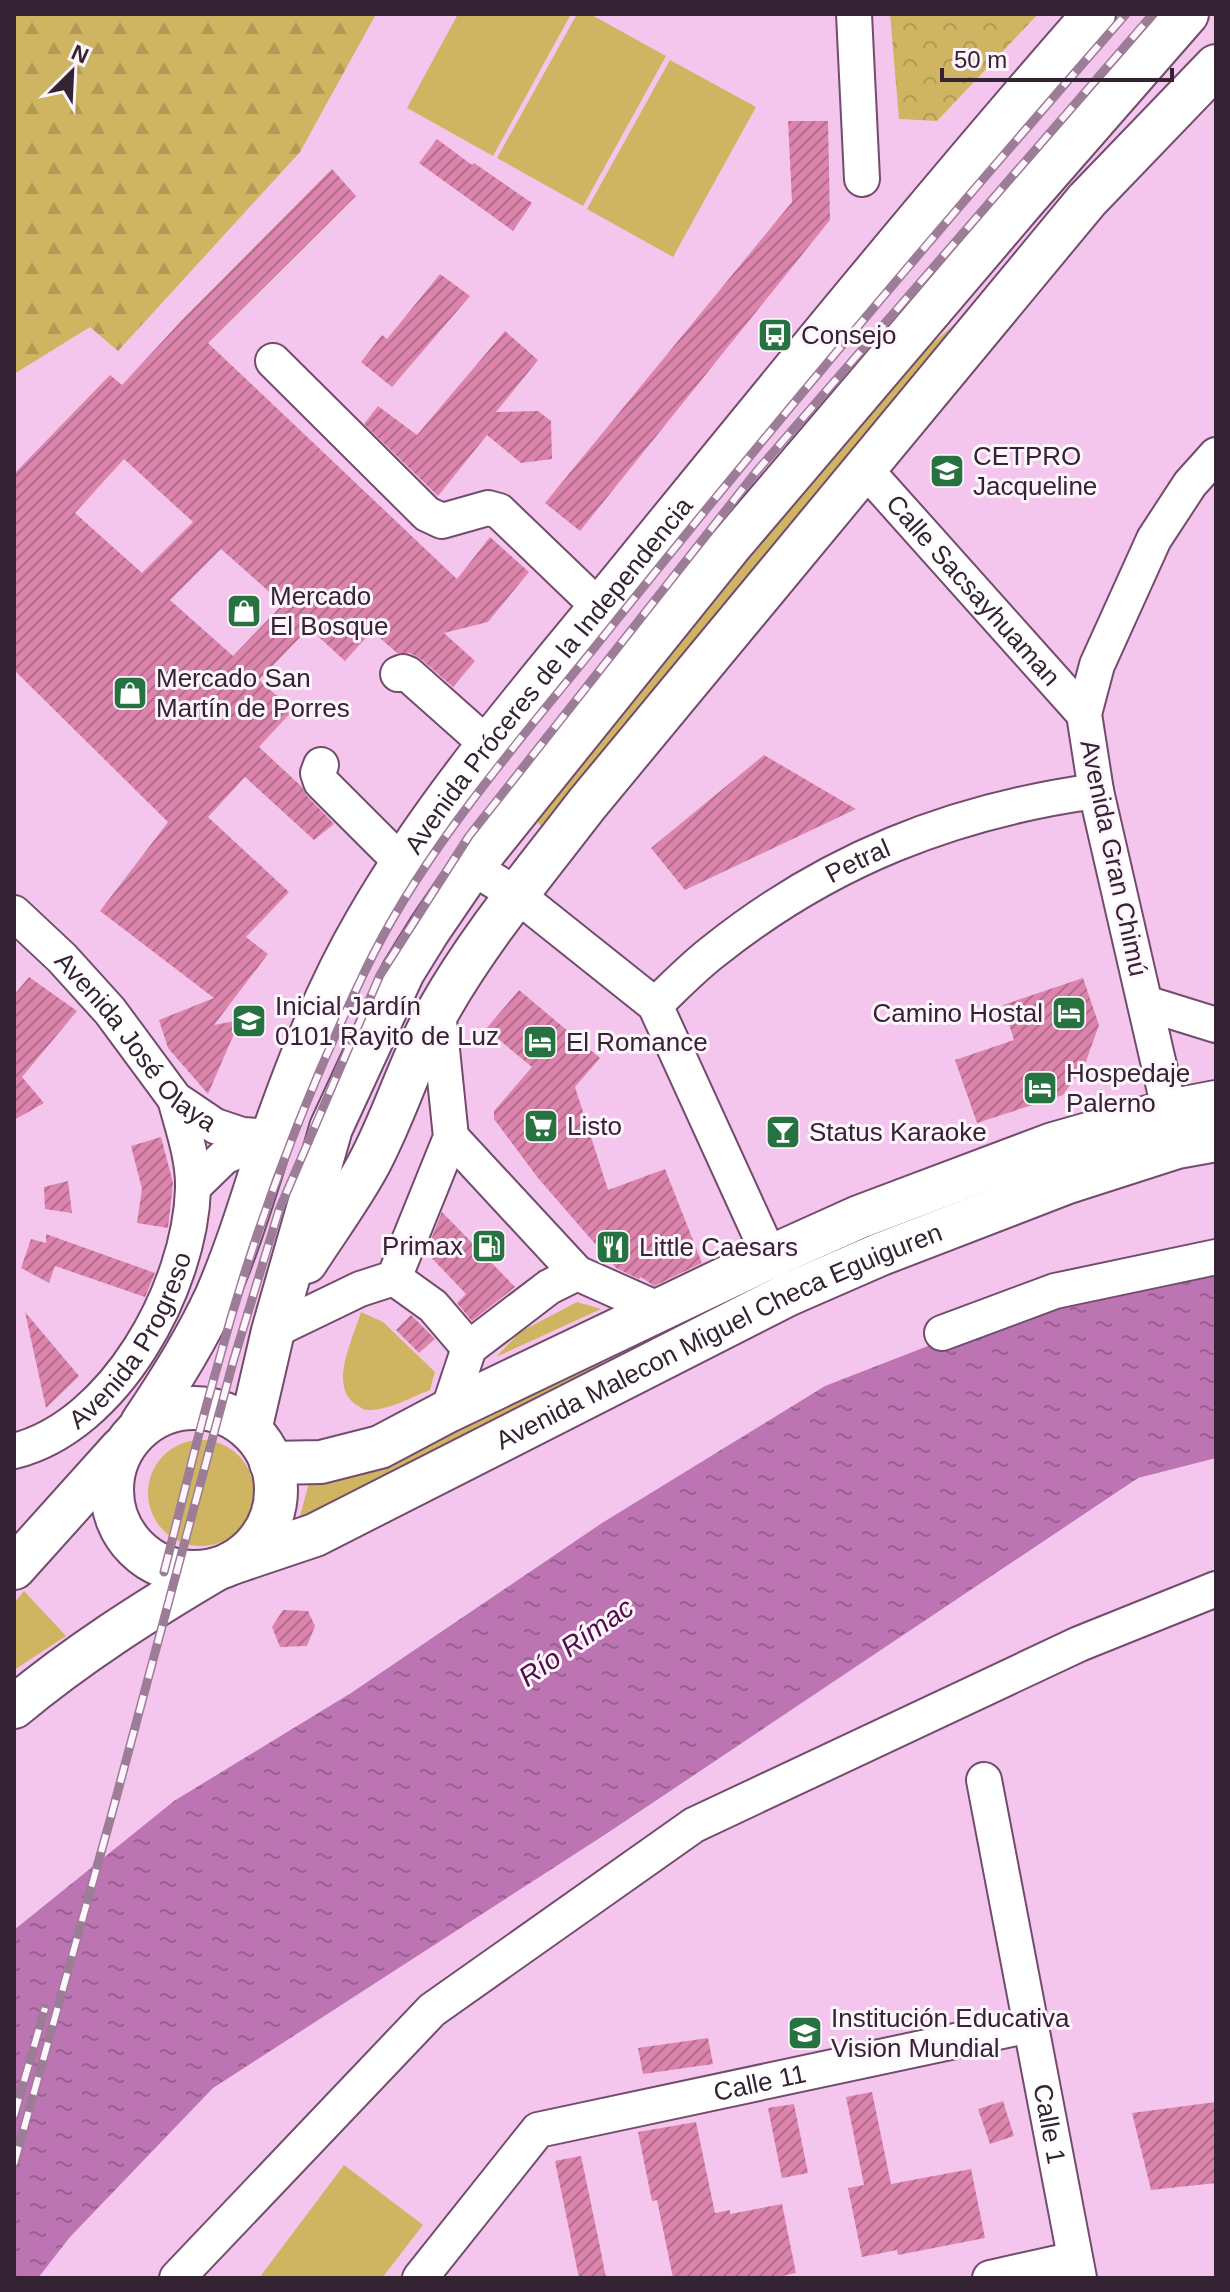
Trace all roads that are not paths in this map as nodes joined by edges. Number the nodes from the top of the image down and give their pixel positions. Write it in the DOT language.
graph roads {
  1 [pos="854,14"];
  2 [pos="1094,14"];
  3 [pos="1187,14"];
  4 [pos="1215,70"];
  5 [pos="862,179"];
  6 [pos="273,361"];
  7 [pos="1216,455"];
  8 [pos="864,468"];
  9 [pos="600,608"];
  10 [pos="398,674"];
  11 [pos="1084,714"];
  12 [pos="489,746"];
  13 [pos="321,765"];
  14 [pos="1096,791"];
  15 [pos="403,864"];
  16 [pos="472,867"];
  17 [pos="517,895"];
  18 [pos="14,913"];
  19 [pos="1145,1003"];
  20 [pos="655,1005"];
  21 [pos="438,1011"];
  22 [pos="1216,1025"];
  23 [pos="175,1099"];
  24 [pos="1216,1102"];
  25 [pos="1187,1133"];
  26 [pos="273,1137"];
  27 [pos="451,1137"];
  28 [pos="193,1187"];
  29 [pos="770,1257"];
  30 [pos="1216,1257"];
  31 [pos="577,1273"];
  32 [pos="394,1278"];
  33 [pos="660,1310"];
  34 [pos="278,1315"];
  35 [pos="942,1333"];
  36 [pos="469,1348"];
  37 [pos="448,1411"];
  38 [pos="136,1431"];
  39 [pos="260,1447"];
  40 [pos="14,1451"];
  41 [pos="224,1566"];
  42 [pos="14,1568"];
  43 [pos="1216,1589"];
  44 [pos="14,1707"];
  45 [pos="984,1780"];
  46 [pos="1030,2025"];
  47 [pos="446,2244"];
  48 [pos="1077,2268"];
  49 [pos="177,2278"];
  50 [pos="420,2278"];
  51 [pos="454,2278"];
  52 [pos="990,2278"];
  1 -- 5 [label="street"];
  2 -- 9 [label="main road, Avenida Próceres de la Independencia"];
  3 -- 16 [label="main road"];
  4 -- 8 [label="main road"];
  6 -- 9 [label="street"];
  7 -- 11 [label="street, Avenida Gran Chimú"];
  8 -- 11 [label="street, Calle Sacsayhuaman"];
  8 -- 17 [label="main road"];
  9 -- 12 [label="main road, Avenida Próceres de la Independencia"];
  10 -- 12 [label="street"];
  11 -- 14 [label="street, Avenida Gran Chimú"];
  12 -- 15 [label="main road, Avenida Próceres de la Independencia"];
  13 -- 15 [label="street"];
  14 -- 19 [label="street, Avenida Gran Chimú"];
  14 -- 20 [label="street, Petral"];
  15 -- 26 [label="main road, Avenida Próceres de la Independencia"];
  16 -- 17 [label="street"];
  16 -- 34 [label="main road"];
  17 -- 20 [label="street"];
  17 -- 21 [label="main road"];
  18 -- 23 [label="street, Avenida José Olaya"];
  19 -- 22 [label="street"];
  19 -- 25 [label="street, Avenida Gran Chimú"];
  20 -- 29 [label="street"];
  21 -- 27 [label="street"];
  21 -- 34 [label="main road"];
  23 -- 26 [label="street, Avenida José Olaya"];
  23 -- 28 [label="street, Avenida Progreso"];
  24 -- 25 [label="main road, Avenida Malecon Miguel Checa Eguiguren"];
  25 -- 29 [label="main road, Avenida Malecon Miguel Checa Eguiguren"];
  25 -- 41 [label="main road, Avenida Malecon Miguel Checa Eguiguren"];
  26 -- 28 [label="street"];
  26 -- 38 [label="main road, Avenida Próceres de la Independencia"];
  27 -- 31 [label="street"];
  27 -- 32 [label="street"];
  28 -- 40 [label="street, Avenida Progreso"];
  29 -- 33 [label="main road, Avenida Malecon Miguel Checa Eguiguren"];
  30 -- 35 [label="street"];
  31 -- 33 [label="street"];
  31 -- 36 [label="street"];
  32 -- 34 [label="street"];
  32 -- 36 [label="street"];
  33 -- 37 [label="main road, Avenida Malecon Miguel Checa Eguiguren"];
  34 -- 39 [label="main road"];
  36 -- 37 [label="street"];
  37 -- 39 [label="main road, Avenida Malecon Miguel Checa Eguiguren"];
  38 -- 39 [label="main road"];
  38 -- 41 [label="main road"];
  38 -- 42 [label="main road"];
  39 -- 41 [label="main road"];
  41 -- 44 [label="main road"];
  43 -- 49 [label="street"];
  45 -- 46 [label="street, Calle 1"];
  46 -- 47 [label="street, Calle 11"];
  46 -- 48 [label="street, Calle 1"];
  47 -- 50 [label="street"];
  47 -- 51 [label="street"];
  48 -- 52 [label="street"];
}
